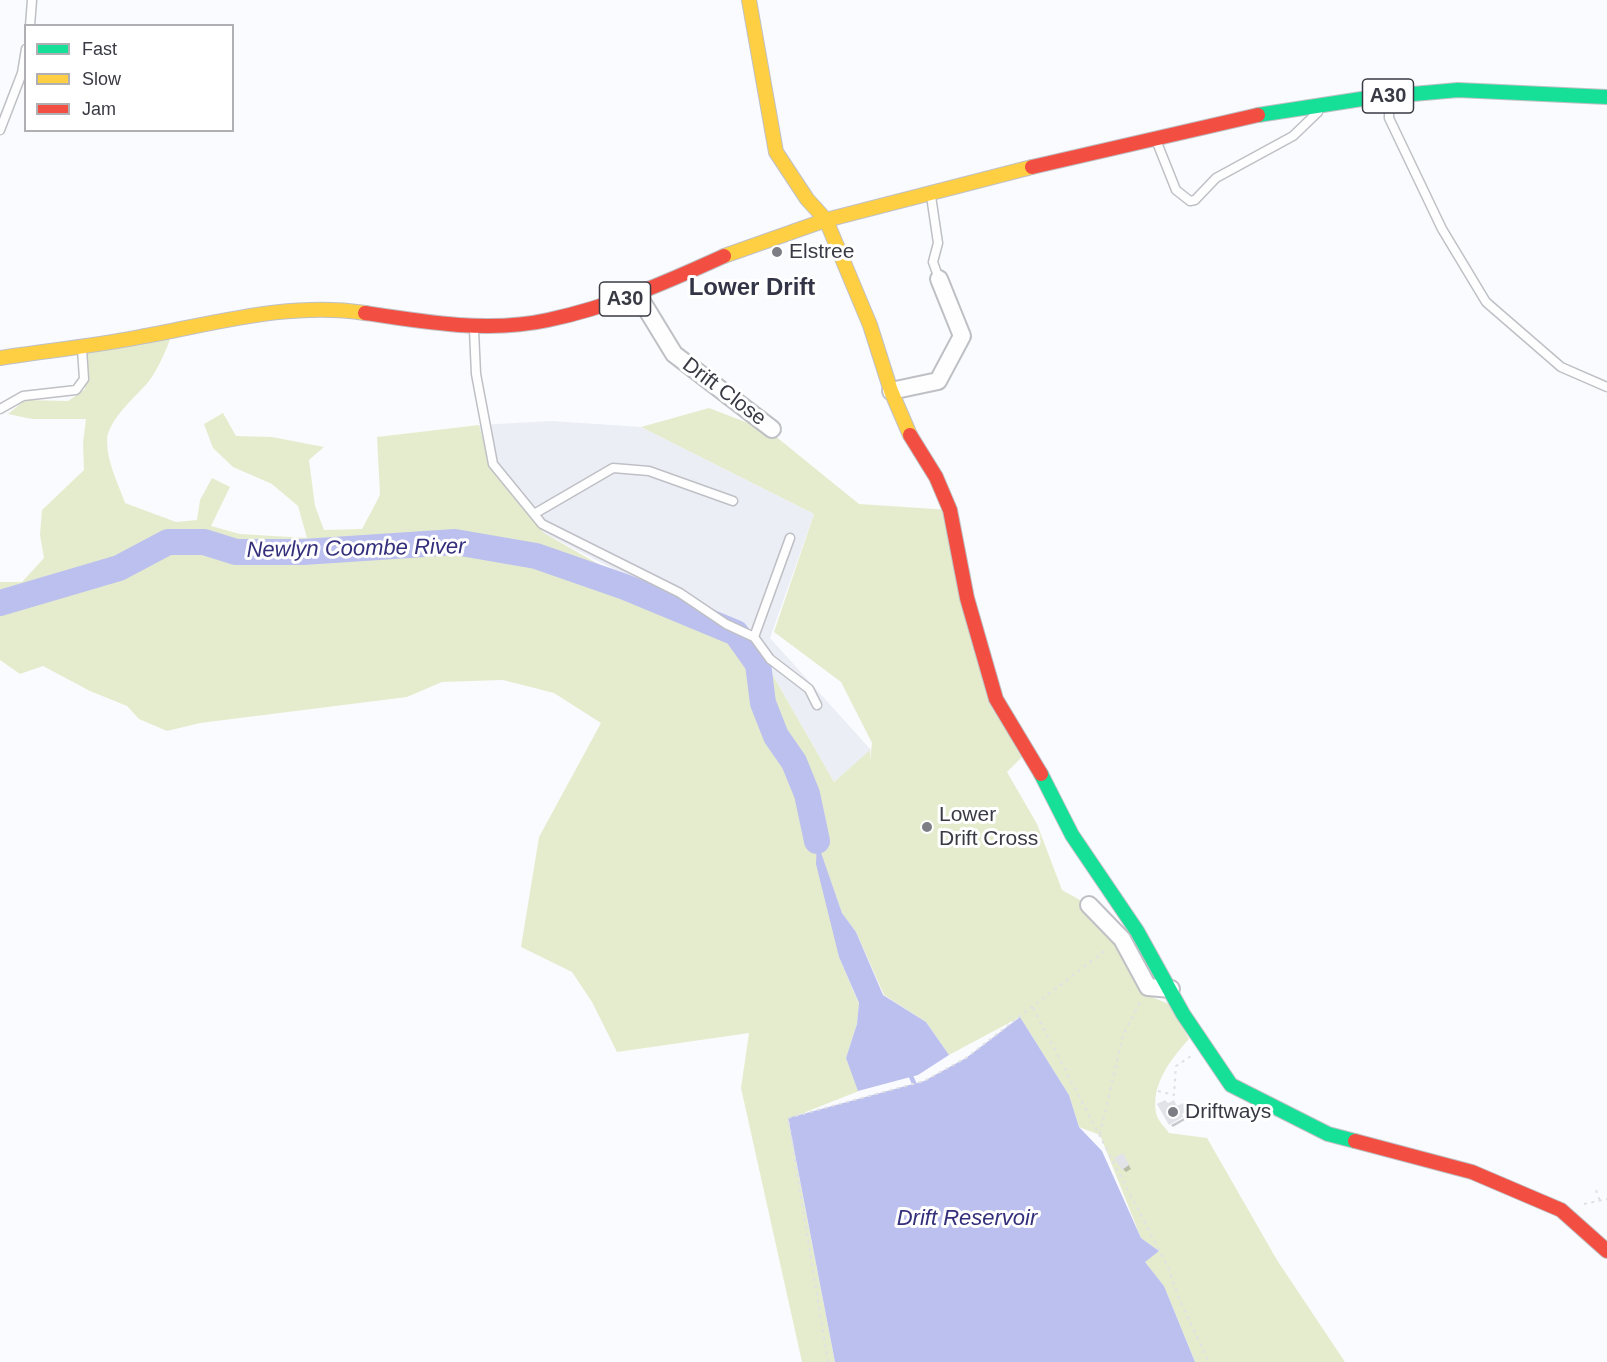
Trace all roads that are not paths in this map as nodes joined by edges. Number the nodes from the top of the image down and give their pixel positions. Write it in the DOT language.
graph roads {
  1 [pos="32,0"];
  2 [pos="749,0"];
  3 [pos="30,24"];
  4 [pos="24,61"];
  5 [pos="1389,96"];
  6 [pos="1607,97"];
  7 [pos="1324,104"];
  8 [pos="0,130"];
  9 [pos="1155,137"];
  10 [pos="931,192"];
  11 [pos="826,220"];
  12 [pos="939,279"];
  13 [pos="638,295"];
  14 [pos="474,326"];
  15 [pos="82,346"];
  16 [pos="0,358"];
  17 [pos="1607,387"];
  18 [pos="891,391"];
  19 [pos="0,409"];
  20 [pos="772,429"];
  21 [pos="733,501"];
  22 [pos="534,514"];
  23 [pos="790,538"];
  24 [pos="754,637"];
  25 [pos="817,705"];
  26 [pos="1089,905"];
  27 [pos="1171,989"];
  28 [pos="1607,1251"];
  1 -- 3 [label="lane"];
  2 -- 11 [label="main road"];
  4 -- 8 [label="lane"];
  5 -- 6 [label="main road, A30"];
  5 -- 7 [label="main road, A30"];
  5 -- 17 [label="lane"];
  7 -- 9 [label="main road, A30"];
  7 -- 9 [label="lane"];
  9 -- 10 [label="main road, A30"];
  10 -- 11 [label="main road, A30"];
  10 -- 12 [label="lane"];
  11 -- 13 [label="main road, A30"];
  11 -- 18 [label="main road"];
  12 -- 18 [label="street"];
  13 -- 14 [label="main road, A30"];
  13 -- 20 [label="street, Drift Close"];
  14 -- 15 [label="main road, A30"];
  14 -- 22 [label="lane"];
  15 -- 16 [label="main road, A30"];
  15 -- 19 [label="lane"];
  18 -- 27 [label="main road"];
  21 -- 22 [label="lane"];
  22 -- 24 [label="lane"];
  23 -- 24 [label="lane"];
  24 -- 25 [label="lane"];
  26 -- 27 [label="street"];
  27 -- 28 [label="main road"];
}
